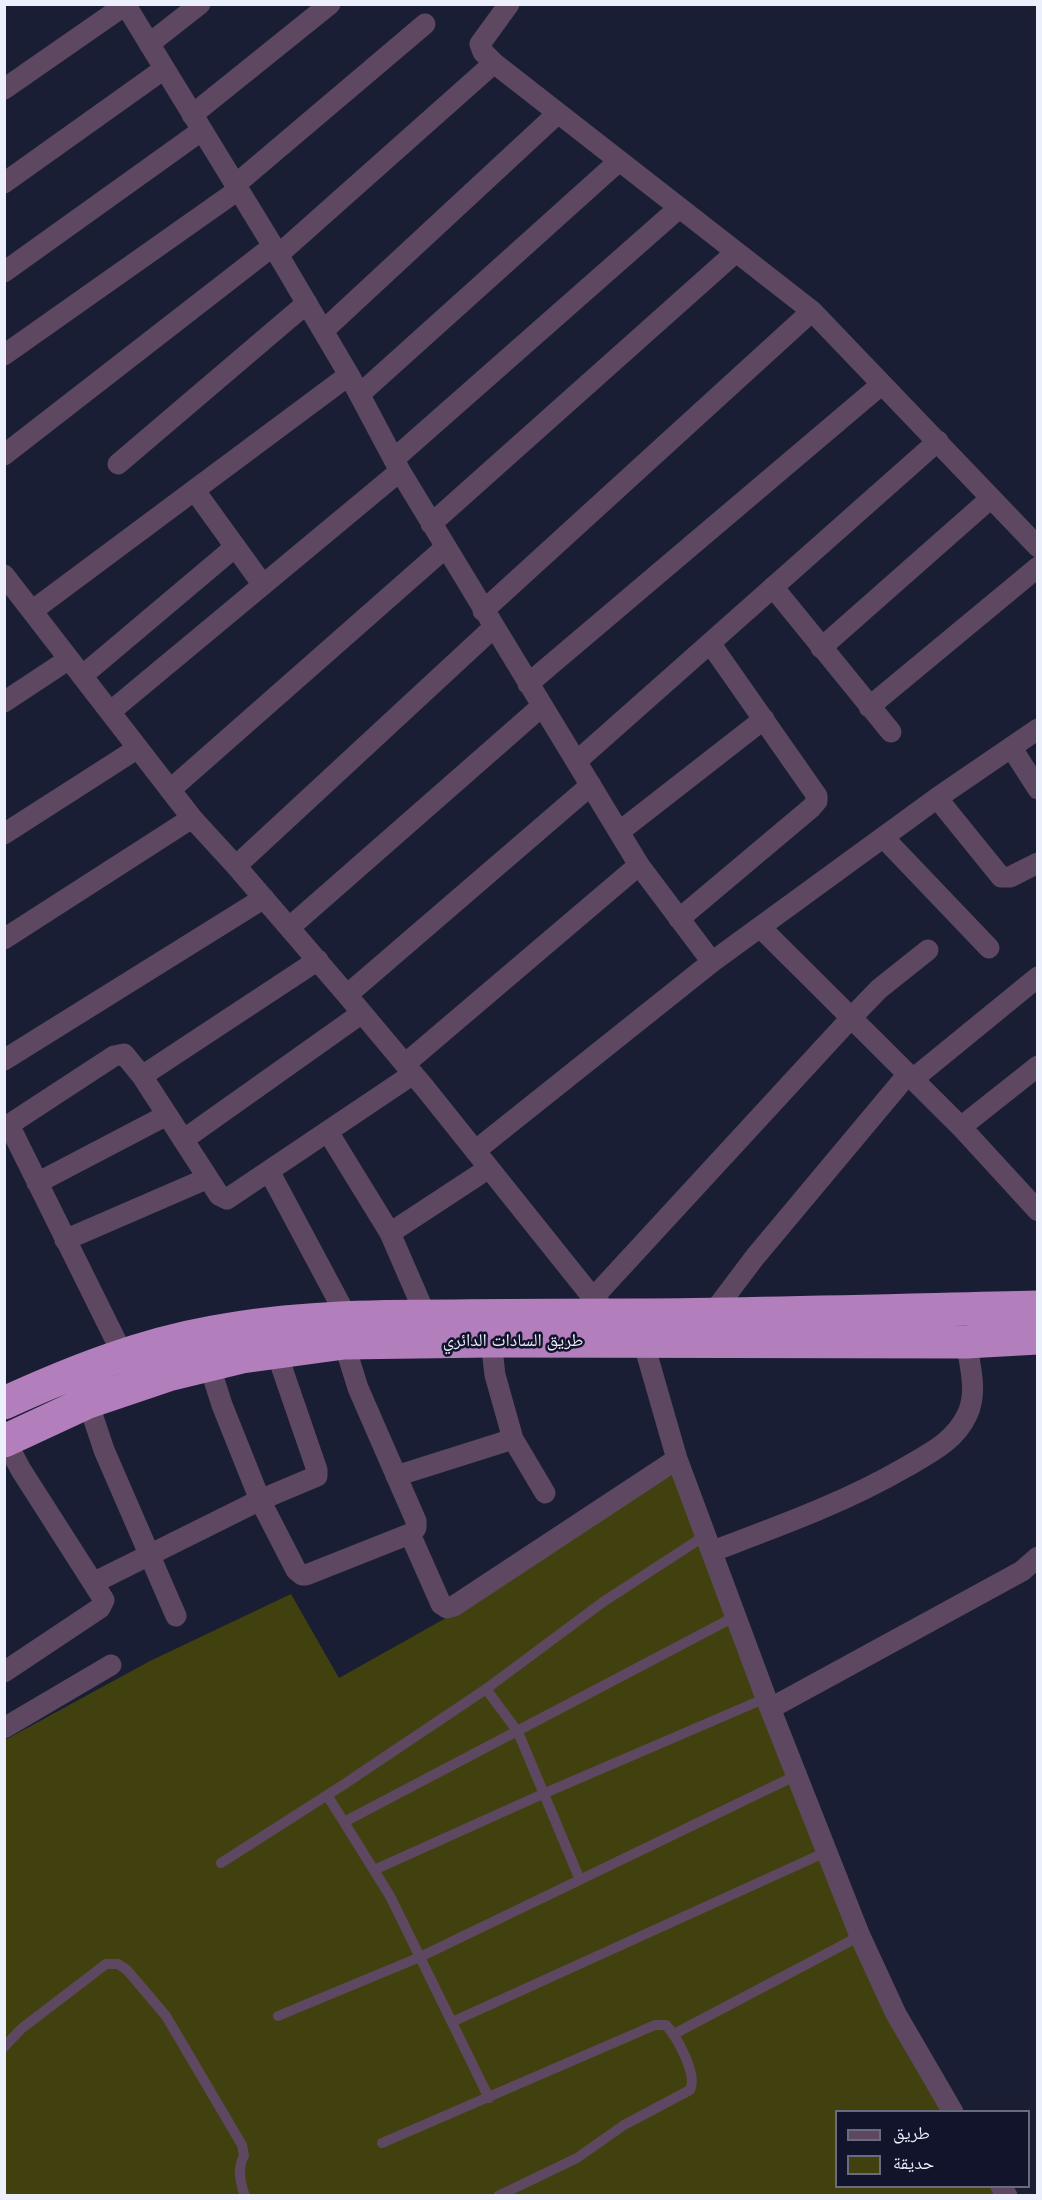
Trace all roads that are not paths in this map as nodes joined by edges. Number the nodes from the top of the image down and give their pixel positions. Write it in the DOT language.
graph roads {
  1 [pos="200,4"];
  2 [pos="330,4"];
  3 [pos="509,4"];
  4 [pos="125,5"];
  5 [pos="425,24"];
  6 [pos="149,44"];
  7 [pos="494,63"];
  8 [pos="164,69"];
  9 [pos="4,89"];
  10 [pos="558,113"];
  11 [pos="196,123"];
  12 [pos="619,161"];
  13 [pos="4,183"];
  14 [pos="237,188"];
  15 [pos="679,208"];
  16 [pos="275,250"];
  17 [pos="736,252"];
  18 [pos="4,272"];
  19 [pos="307,303"];
  20 [pos="812,311"];
  21 [pos="323,331"];
  22 [pos="4,355"];
  23 [pos="349,375"];
  24 [pos="882,384"];
  25 [pos="360,394"];
  26 [pos="938,441"];
  27 [pos="4,455"];
  28 [pos="118,464"];
  29 [pos="397,465"];
  30 [pos="195,490"];
  31 [pos="992,498"];
  32 [pos="431,524"];
  33 [pos="235,547"];
  34 [pos="1038,547"];
  35 [pos="446,548"];
  36 [pos="1038,567"];
  37 [pos="4,575"];
  38 [pos="263,585"];
  39 [pos="773,587"];
  40 [pos="32,611"];
  41 [pos="488,619"];
  42 [pos="710,643"];
  43 [pos="821,648"];
  44 [pos="69,659"];
  45 [pos="82,676"];
  46 [pos="528,684"];
  47 [pos="4,702"];
  48 [pos="542,706"];
  49 [pos="869,707"];
  50 [pos="110,712"];
  51 [pos="764,719"];
  52 [pos="1038,729"];
  53 [pos="891,732"];
  54 [pos="1011,747"];
  55 [pos="138,748"];
  56 [pos="577,762"];
  57 [pos="591,785"];
  58 [pos="1038,789"];
  59 [pos="171,790"];
  60 [pos="937,798"];
  61 [pos="192,818"];
  62 [pos="619,832"];
  63 [pos="4,834"];
  64 [pos="883,837"];
  65 [pos="1038,863"];
  66 [pos="639,865"];
  67 [pos="236,866"];
  68 [pos="264,898"];
  69 [pos="679,919"];
  70 [pos="290,927"];
  71 [pos="760,927"];
  72 [pos="4,939"];
  73 [pos="989,948"];
  74 [pos="928,950"];
  75 [pos="318,960"];
  76 [pos="712,962"];
  77 [pos="1038,977"];
  78 [pos="347,995"];
  79 [pos="362,1013"];
  80 [pos="851,1018"];
  81 [pos="4,1060"];
  82 [pos="1038,1066"];
  83 [pos="409,1069"];
  84 [pos="142,1076"];
  85 [pos="911,1076"];
  86 [pos="167,1115"];
  87 [pos="7,1127"];
  88 [pos="961,1127"];
  89 [pos="328,1132"];
  90 [pos="183,1140"];
  91 [pos="475,1151"];
  92 [pos="489,1168"];
  93 [pos="269,1171"];
  94 [pos="208,1178"];
  95 [pos="37,1183"];
  96 [pos="1033,1197"];
  97 [pos="390,1233"];
  98 [pos="65,1240"];
  99 [pos="602,1306"];
  100 [pos="1038,1307"];
  101 [pos="927,1309"];
  102 [pos="712,1314"];
  103 [pos="426,1316"];
  104 [pos="345,1330"];
  105 [pos="1038,1338"];
  106 [pos="491,1341"];
  107 [pos="643,1341"];
  108 [pos="925,1342"];
  109 [pos="966,1342"];
  110 [pos="276,1351"];
  111 [pos="123,1355"];
  112 [pos="208,1364"];
  113 [pos="88,1402"];
  114 [pos="4,1403"];
  115 [pos="513,1439"];
  116 [pos="5,1440"];
  117 [pos="677,1459"];
  118 [pos="396,1476"];
  119 [pos="545,1493"];
  120 [pos="260,1500"];
  121 [pos="410,1534"];
  122 [pos="709,1543"];
  123 [pos="150,1555"];
  124 [pos="1038,1557"];
  125 [pos="93,1583"];
  126 [pos="176,1616"];
  127 [pos="736,1616"];
  128 [pos="111,1665"];
  129 [pos="4,1672"];
  130 [pos="486,1689"];
  131 [pos="769,1703"];
  132 [pos="4,1728"];
  133 [pos="518,1732"];
  134 [pos="797,1775"];
  135 [pos="545,1793"];
  136 [pos="327,1795"];
  137 [pos="344,1822"];
  138 [pos="826,1852"];
  139 [pos="221,1863"];
  140 [pos="374,1870"];
  141 [pos="580,1880"];
  142 [pos="860,1936"];
  143 [pos="420,1957"];
  144 [pos="278,2016"];
  145 [pos="452,2022"];
  146 [pos="674,2034"];
  147 [pos="4,2047"];
  148 [pos="489,2098"];
  149 [pos="952,2110"];
  150 [pos="382,2143"];
  151 [pos="245,2196"];
  152 [pos="498,2196"];
  1 -- 6 [label="street"];
  2 -- 11 [label="street"];
  3 -- 7 [label="street"];
  4 -- 6 [label="street"];
  4 -- 9 [label="street"];
  5 -- 14 [label="street"];
  6 -- 8 [label="street"];
  7 -- 10 [label="street"];
  7 -- 16 [label="street"];
  8 -- 11 [label="street"];
  8 -- 13 [label="street"];
  10 -- 12 [label="street"];
  10 -- 21 [label="street"];
  11 -- 14 [label="street"];
  11 -- 18 [label="street"];
  12 -- 15 [label="street"];
  12 -- 25 [label="street"];
  14 -- 16 [label="street"];
  14 -- 22 [label="street"];
  15 -- 17 [label="street"];
  15 -- 29 [label="street"];
  16 -- 19 [label="street"];
  16 -- 27 [label="street"];
  17 -- 20 [label="street"];
  17 -- 32 [label="street"];
  19 -- 21 [label="street"];
  19 -- 28 [label="street"];
  20 -- 24 [label="street"];
  20 -- 41 [label="street"];
  21 -- 23 [label="street"];
  23 -- 25 [label="street"];
  23 -- 30 [label="street"];
  24 -- 26 [label="street"];
  24 -- 46 [label="street"];
  25 -- 29 [label="street"];
  26 -- 31 [label="street"];
  26 -- 39 [label="street"];
  29 -- 32 [label="street"];
  29 -- 38 [label="street"];
  30 -- 33 [label="street"];
  30 -- 40 [label="street"];
  31 -- 34 [label="street"];
  31 -- 43 [label="street"];
  32 -- 35 [label="street"];
  33 -- 38 [label="street"];
  33 -- 45 [label="street"];
  35 -- 41 [label="street"];
  35 -- 59 [label="street"];
  36 -- 49 [label="street"];
  37 -- 40 [label="street"];
  38 -- 50 [label="street"];
  39 -- 42 [label="street"];
  39 -- 43 [label="street"];
  40 -- 44 [label="street"];
  41 -- 46 [label="street"];
  41 -- 67 [label="street"];
  42 -- 51 [label="street"];
  42 -- 56 [label="street"];
  43 -- 49 [label="street"];
  44 -- 45 [label="street"];
  44 -- 47 [label="street"];
  45 -- 50 [label="street"];
  46 -- 48 [label="street"];
  48 -- 56 [label="street"];
  48 -- 70 [label="street"];
  49 -- 53 [label="street"];
  50 -- 55 [label="street"];
  51 -- 62 [label="street"];
  51 -- 69 [label="street"];
  52 -- 54 [label="street"];
  54 -- 58 [label="street"];
  54 -- 60 [label="street"];
  55 -- 59 [label="street"];
  55 -- 63 [label="street"];
  56 -- 57 [label="street"];
  57 -- 62 [label="street"];
  57 -- 78 [label="street"];
  59 -- 61 [label="street"];
  60 -- 64 [label="street"];
  60 -- 65 [label="street"];
  61 -- 67 [label="street"];
  61 -- 72 [label="street"];
  62 -- 66 [label="street"];
  64 -- 71 [label="street"];
  64 -- 73 [label="street"];
  66 -- 69 [label="street"];
  66 -- 83 [label="street"];
  67 -- 68 [label="street"];
  68 -- 70 [label="street"];
  68 -- 81 [label="street"];
  69 -- 76 [label="street"];
  70 -- 75 [label="street"];
  71 -- 76 [label="street"];
  71 -- 80 [label="street"];
  74 -- 80 [label="street"];
  75 -- 78 [label="street"];
  75 -- 84 [label="street"];
  76 -- 91 [label="street"];
  77 -- 85 [label="street"];
  78 -- 79 [label="street"];
  79 -- 83 [label="street"];
  79 -- 90 [label="street"];
  80 -- 85 [label="street"];
  80 -- 99 [label="street"];
  82 -- 88 [label="street"];
  83 -- 89 [label="street"];
  83 -- 91 [label="street"];
  84 -- 86 [label="street"];
  84 -- 87 [label="street"];
  85 -- 88 [label="street"];
  85 -- 102 [label="street"];
  86 -- 90 [label="street"];
  86 -- 95 [label="street"];
  87 -- 95 [label="street"];
  88 -- 96 [label="street"];
  89 -- 93 [label="street"];
  89 -- 97 [label="street"];
  90 -- 94 [label="street"];
  91 -- 92 [label="street"];
  92 -- 97 [label="street"];
  92 -- 99 [label="street"];
  93 -- 94 [label="street"];
  93 -- 104 [label="street"];
  94 -- 98 [label="street"];
  95 -- 98 [label="street"];
  97 -- 103 [label="street"];
  98 -- 111 [label="street"];
  99 -- 102 [label="highway, طريق السادات الدائري"];
  99 -- 103 [label="highway, طريق السادات الدائري"];
  100 -- 101 [label="highway, طريق السادات الدائري"];
  101 -- 102 [label="highway, طريق السادات الدائري"];
  101 -- 108 [label="highway"];
  103 -- 104 [label="highway, طريق السادات الدائري"];
  104 -- 106 [label="highway, طريق السادات الدائري"];
  104 -- 110 [label="highway, طريق السادات الدائري"];
  104 -- 111 [label="highway, طريق السادات الدائري"];
  104 -- 118 [label="street"];
  105 -- 109 [label="highway, طريق السادات الدائري"];
  106 -- 107 [label="highway, طريق السادات الدائري"];
  106 -- 115 [label="street"];
  107 -- 108 [label="highway, طريق السادات الدائري"];
  107 -- 117 [label="street"];
  108 -- 109 [label="highway, طريق السادات الدائري"];
  109 -- 122 [label="street"];
  110 -- 112 [label="highway, طريق السادات الدائري"];
  110 -- 120 [label="street"];
  111 -- 114 [label="highway, طريق السادات الدائري"];
  112 -- 113 [label="highway, طريق السادات الدائري"];
  112 -- 120 [label="street"];
  113 -- 116 [label="highway, طريق السادات الدائري"];
  113 -- 123 [label="street"];
  115 -- 118 [label="street"];
  115 -- 119 [label="street"];
  116 -- 125 [label="street"];
  117 -- 121 [label="street"];
  117 -- 122 [label="street"];
  118 -- 121 [label="street"];
  120 -- 121 [label="street"];
  120 -- 123 [label="street"];
  122 -- 127 [label="street"];
  122 -- 130 [label="lane"];
  123 -- 125 [label="street"];
  123 -- 126 [label="street"];
  124 -- 131 [label="street"];
  125 -- 129 [label="street"];
  127 -- 131 [label="street"];
  127 -- 133 [label="lane"];
  128 -- 132 [label="street"];
  130 -- 133 [label="lane"];
  130 -- 136 [label="lane"];
  131 -- 134 [label="street"];
  131 -- 135 [label="lane"];
  133 -- 135 [label="lane"];
  133 -- 137 [label="lane"];
  134 -- 138 [label="street"];
  134 -- 141 [label="lane"];
  135 -- 140 [label="lane"];
  135 -- 141 [label="lane"];
  136 -- 137 [label="lane"];
  136 -- 139 [label="lane"];
  137 -- 140 [label="lane"];
  138 -- 142 [label="street"];
  138 -- 145 [label="lane"];
  140 -- 143 [label="lane"];
  141 -- 143 [label="lane"];
  142 -- 146 [label="lane"];
  142 -- 149 [label="street"];
  143 -- 144 [label="lane"];
  143 -- 145 [label="lane"];
  145 -- 148 [label="lane"];
  146 -- 148 [label="lane"];
  146 -- 152 [label="lane"];
  147 -- 151 [label="lane"];
  148 -- 150 [label="lane"];
}
